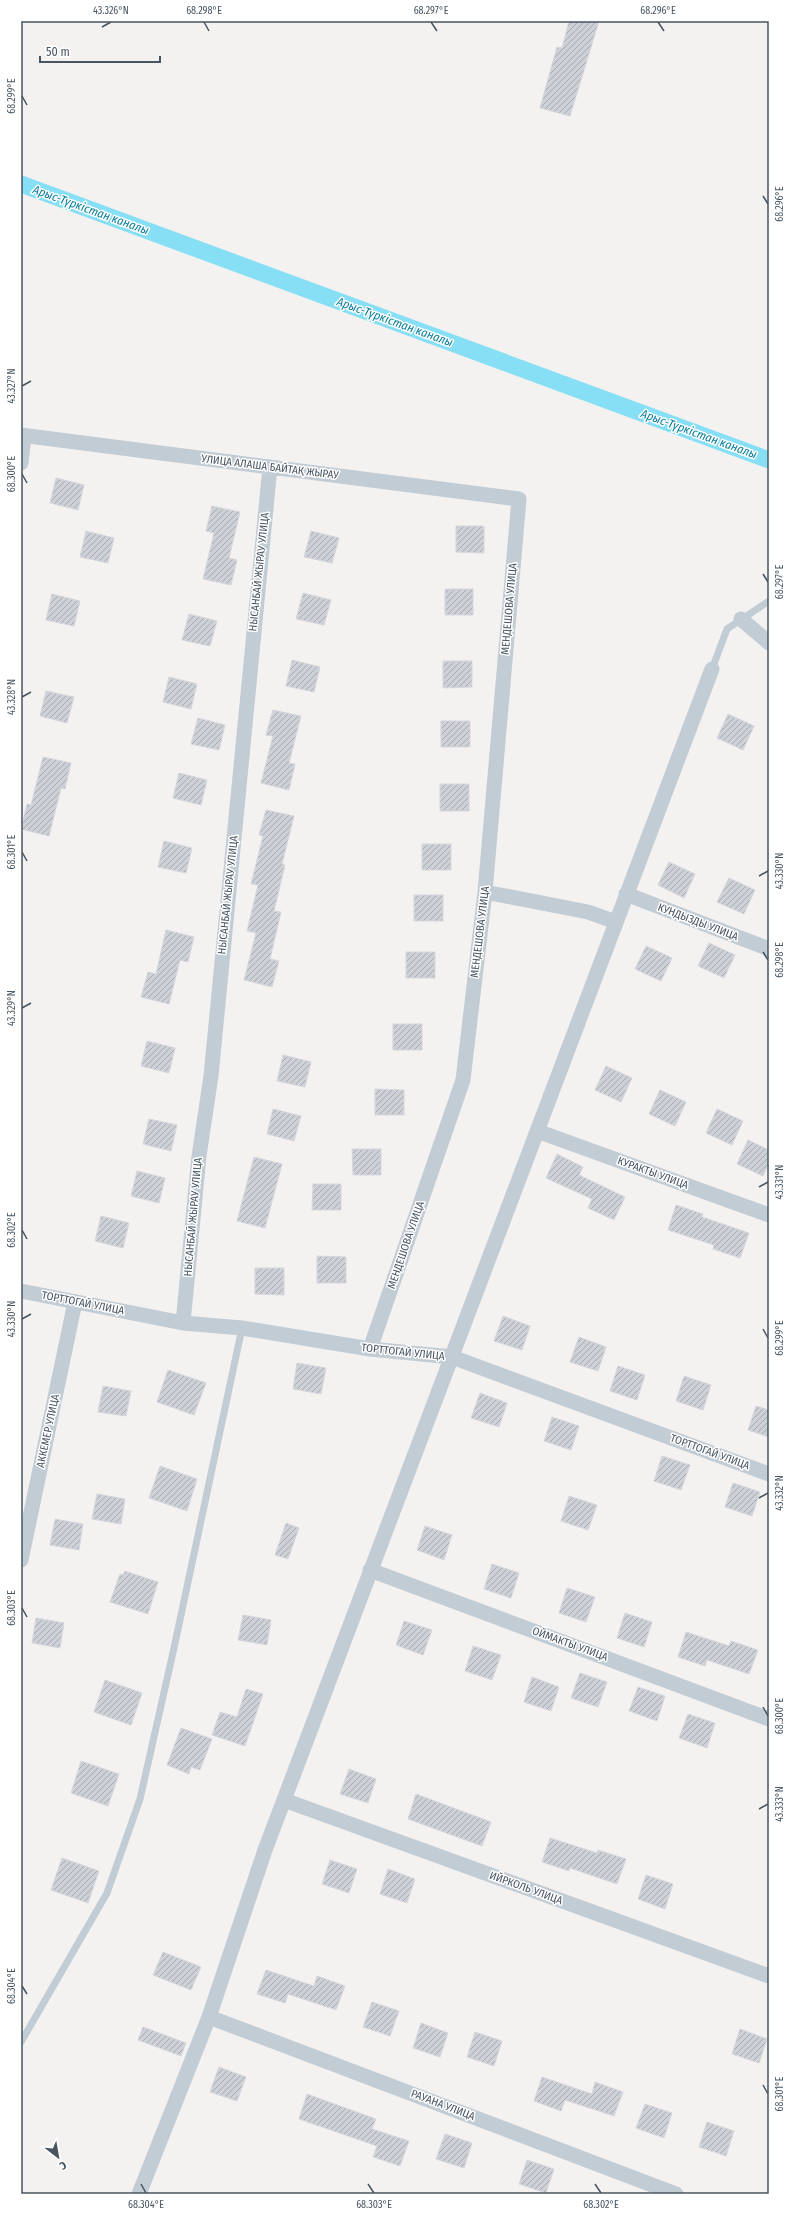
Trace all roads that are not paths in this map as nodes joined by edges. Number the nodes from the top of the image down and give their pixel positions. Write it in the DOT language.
graph roads {
  1 [pos="23,435"];
  2 [pos="21,463"];
  3 [pos="270,467"];
  4 [pos="519,499"];
  5 [pos="769,600"];
  6 [pos="741,619"];
  7 [pos="769,643"];
  8 [pos="712,669"];
  9 [pos="485,892"];
  10 [pos="626,894"];
  11 [pos="616,922"];
  12 [pos="769,949"];
  13 [pos="537,1131"];
  14 [pos="769,1216"];
  15 [pos="21,1292"];
  16 [pos="75,1302"];
  17 [pos="183,1322"];
  18 [pos="242,1328"];
  19 [pos="370,1349"];
  20 [pos="452,1357"];
  21 [pos="769,1474"];
  22 [pos="21,1560"];
  23 [pos="370,1570"];
  24 [pos="769,1719"];
  25 [pos="284,1800"];
  26 [pos="769,1976"];
  27 [pos="209,2017"];
  28 [pos="21,2042"];
  29 [pos="139,2194"];
  30 [pos="676,2194"];
  1 -- 2 [label="street"];
  1 -- 3 [label="street, УЛИЦА АЛАША БАЙТАҚ ЖЫРАУ"];
  3 -- 4 [label="street, УЛИЦА АЛАША БАЙТАҚ ЖЫРАУ"];
  3 -- 17 [label="street, НЫСАНБАЙ ЖЫРАУ УЛИЦА"];
  4 -- 9 [label="street, МЕНДЕШОВА УЛИЦА"];
  5 -- 6 [label="lane"];
  6 -- 7 [label="street"];
  6 -- 8 [label="lane"];
  8 -- 10 [label="street"];
  9 -- 11 [label="street"];
  9 -- 19 [label="street, МЕНДЕШОВА УЛИЦА"];
  10 -- 11 [label="street"];
  10 -- 12 [label="street, КУНДЫЗДЫ УЛИЦА"];
  11 -- 13 [label="street"];
  13 -- 14 [label="street, КУРАКТЫ УЛИЦА"];
  13 -- 20 [label="street"];
  15 -- 16 [label="street, ТОРТТОГАЙ УЛИЦА"];
  16 -- 17 [label="street, ТОРТТОГАЙ УЛИЦА"];
  16 -- 22 [label="street, АККЕМЕР УЛИЦА"];
  17 -- 18 [label="street, ТОРТТОГАЙ УЛИЦА"];
  18 -- 19 [label="street, ТОРТТОГАЙ УЛИЦА"];
  18 -- 28 [label="lane"];
  19 -- 20 [label="street, ТОРТТОГАЙ УЛИЦА"];
  20 -- 21 [label="street, ТОРТТОГАЙ УЛИЦА"];
  20 -- 23 [label="street"];
  23 -- 24 [label="street, ОЙМАКТЫ УЛИЦА"];
  23 -- 25 [label="street"];
  25 -- 26 [label="street, ИЙРКОЛЬ УЛИЦА"];
  25 -- 27 [label="street"];
  27 -- 29 [label="street"];
  27 -- 30 [label="street, РАУАНА УЛИЦА"];
}
